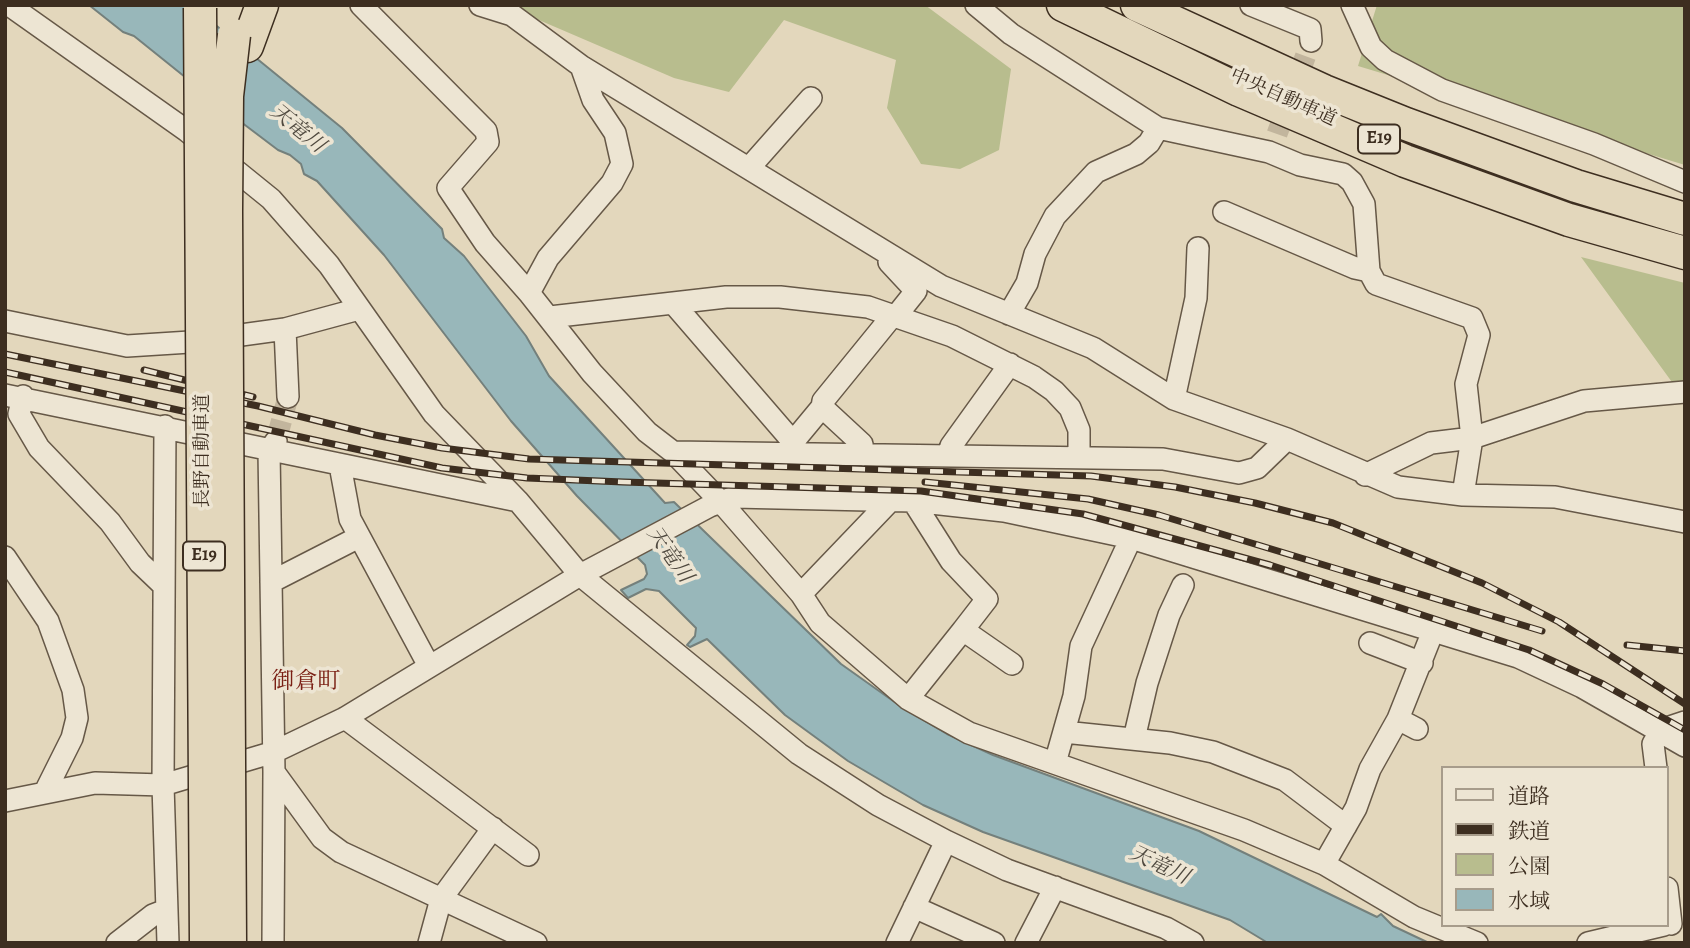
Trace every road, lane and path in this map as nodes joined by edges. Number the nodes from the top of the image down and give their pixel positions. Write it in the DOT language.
graph roads {
  1 [pos="9,5"];
  2 [pos="200,5"];
  3 [pos="215,5"];
  4 [pos="242,5"];
  5 [pos="262,5"];
  6 [pos="360,5"];
  7 [pos="480,5"];
  8 [pos="976,5"];
  9 [pos="1063,5"];
  10 [pos="1086,5"];
  11 [pos="1137,5"];
  12 [pos="1185,5"];
  13 [pos="1251,5"];
  14 [pos="1352,5"];
  15 [pos="1311,41"];
  16 [pos="581,66"];
  17 [pos="811,98"];
  18 [pos="1158,128"];
  19 [pos="749,168"];
  20 [pos="215,171"];
  21 [pos="1685,182"];
  22 [pos="1685,209"];
  23 [pos="1224,212"];
  24 [pos="1685,219"];
  25 [pos="1685,243"];
  26 [pos="1198,248"];
  27 [pos="885,251"];
  28 [pos="1685,253"];
  29 [pos="1369,271"];
  30 [pos="916,292"];
  31 [pos="529,293"];
  32 [pos="979,302"];
  33 [pos="673,303"];
  34 [pos="359,309"];
  35 [pos="1009,314"];
  36 [pos="895,315"];
  37 [pos="550,317"];
  38 [pos="5,321"];
  39 [pos="285,329"];
  40 [pos="1010,364"];
  41 [pos="1685,392"];
  42 [pos="14,395"];
  43 [pos="288,397"];
  44 [pos="1174,398"];
  45 [pos="822,407"];
  46 [pos="165,426"];
  47 [pos="1472,438"];
  48 [pos="1287,439"];
  49 [pos="273,446"];
  50 [pos="793,448"];
  51 [pos="673,452"];
  52 [pos="863,454"];
  53 [pos="948,456"];
  54 [pos="1079,457"];
  55 [pos="340,465"];
  56 [pos="1364,475"];
  57 [pos="1463,495"];
  58 [pos="890,500"];
  59 [pos="518,501"];
  60 [pos="913,501"];
  61 [pos="715,504"];
  62 [pos="1685,522"];
  63 [pos="359,537"];
  64 [pos="1131,538"];
  65 [pos="1193,556"];
  66 [pos="5,557"];
  67 [pos="587,571"];
  68 [pos="271,582"];
  69 [pos="162,584"];
  70 [pos="801,594"];
  71 [pos="963,630"];
  72 [pos="1433,631"];
  73 [pos="1370,643"];
  74 [pos="1422,663"];
  75 [pos="1012,664"];
  76 [pos="429,666"];
  77 [pos="908,699"];
  78 [pos="345,718"];
  79 [pos="1685,722"];
  80 [pos="1661,730"];
  81 [pos="1064,732"];
  82 [pos="1134,739"];
  83 [pos="1685,746"];
  84 [pos="274,762"];
  85 [pos="1055,763"];
  86 [pos="1656,766"];
  87 [pos="163,785"];
  88 [pos="46,792"];
  89 [pos="5,802"];
  90 [pos="311,823"];
  91 [pos="1346,826"];
  92 [pos="493,828"];
  93 [pos="274,835"];
  94 [pos="946,841"];
  95 [pos="528,855"];
  96 [pos="1324,864"];
  97 [pos="1055,887"];
  98 [pos="441,899"];
  99 [pos="1669,902"];
  100 [pos="915,907"];
  101 [pos="166,910"];
  102 [pos="1672,924"];
  103 [pos="1659,927"];
  104 [pos="117,943"];
  105 [pos="168,943"];
  106 [pos="206,943"];
  107 [pos="230,943"];
  108 [pos="273,943"];
  109 [pos="429,943"];
  110 [pos="536,943"];
  111 [pos="897,943"];
  112 [pos="994,943"];
  113 [pos="1026,943"];
  114 [pos="1193,943"];
  115 [pos="1476,943"];
  116 [pos="1588,943"];
  1 -- 34 [label="street"];
  2 -- 20 [label="highway, bridge"];
  3 -- 20 [label="highway, bridge"];
  4 -- 20 [label="highway, bridge"];
  5 -- 20 [label="highway, bridge"];
  6 -- 31 [label="street"];
  7 -- 16 [label="street"];
  8 -- 18 [label="street"];
  9 -- 28 [label="highway"];
  10 -- 25 [label="highway, 中央自動車道 / E19"];
  11 -- 24 [label="highway, 中央自動車道 / E19"];
  12 -- 22 [label="highway"];
  13 -- 15 [label="street"];
  14 -- 21 [label="street"];
  16 -- 19 [label="street"];
  16 -- 31 [label="street"];
  17 -- 19 [label="street"];
  18 -- 29 [label="street"];
  18 -- 35 [label="street"];
  19 -- 27 [label="street"];
  20 -- 106 [label="highway, 長野自動車道 / E19, bridge"];
  20 -- 107 [label="highway, 長野自動車道 / E19, bridge"];
  23 -- 29 [label="street"];
  26 -- 44 [label="street"];
  27 -- 30 [label="street"];
  27 -- 32 [label="street"];
  29 -- 47 [label="street"];
  30 -- 32 [label="street"];
  30 -- 36 [label="street"];
  31 -- 37 [label="street"];
  32 -- 35 [label="street"];
  33 -- 36 [label="street"];
  33 -- 37 [label="street"];
  33 -- 50 [label="street"];
  34 -- 39 [label="street"];
  34 -- 59 [label="street"];
  35 -- 44 [label="street"];
  36 -- 40 [label="street"];
  36 -- 45 [label="street"];
  37 -- 51 [label="street"];
  38 -- 39 [label="street"];
  39 -- 43 [label="street"];
  40 -- 53 [label="street"];
  40 -- 54 [label="street"];
  41 -- 47 [label="street"];
  42 -- 46 [label="street"];
  42 -- 69 [label="street"];
  44 -- 48 [label="street"];
  45 -- 50 [label="street"];
  45 -- 52 [label="street"];
  46 -- 49 [label="street"];
  46 -- 69 [label="street"];
  47 -- 56 [label="street"];
  47 -- 57 [label="street"];
  48 -- 54 [label="street"];
  48 -- 56 [label="street"];
  49 -- 55 [label="street"];
  49 -- 68 [label="street"];
  50 -- 51 [label="street"];
  50 -- 52 [label="street"];
  51 -- 61 [label="street"];
  52 -- 53 [label="street"];
  53 -- 54 [label="street"];
  55 -- 59 [label="street"];
  55 -- 63 [label="street"];
  56 -- 57 [label="street"];
  57 -- 62 [label="street"];
  58 -- 60 [label="street"];
  58 -- 61 [label="street"];
  58 -- 70 [label="street"];
  59 -- 67 [label="street"];
  60 -- 64 [label="street"];
  60 -- 71 [label="street"];
  61 -- 67 [label="street"];
  61 -- 70 [label="street"];
  63 -- 68 [label="street"];
  63 -- 76 [label="street"];
  64 -- 65 [label="street"];
  64 -- 81 [label="street"];
  65 -- 72 [label="street"];
  65 -- 82 [label="street"];
  66 -- 88 [label="street"];
  67 -- 76 [label="street"];
  67 -- 94 [label="street"];
  68 -- 84 [label="street"];
  69 -- 87 [label="street"];
  70 -- 77 [label="street"];
  71 -- 75 [label="street"];
  71 -- 77 [label="street"];
  72 -- 74 [label="street"];
  72 -- 80 [label="street"];
  73 -- 74 [label="street"];
  74 -- 91 [label="street"];
  76 -- 78 [label="street"];
  77 -- 85 [label="street"];
  78 -- 84 [label="street"];
  78 -- 92 [label="street"];
  79 -- 80 [label="street"];
  80 -- 83 [label="street"];
  80 -- 86 [label="street"];
  81 -- 82 [label="street"];
  81 -- 85 [label="street"];
  82 -- 91 [label="street"];
  84 -- 87 [label="street"];
  84 -- 90 [label="street"];
  84 -- 93 [label="street"];
  85 -- 96 [label="street"];
  87 -- 88 [label="street"];
  87 -- 101 [label="street"];
  88 -- 89 [label="street"];
  90 -- 93 [label="street"];
  90 -- 98 [label="street"];
  91 -- 96 [label="street"];
  92 -- 95 [label="street"];
  92 -- 98 [label="street"];
  93 -- 108 [label="street"];
  94 -- 97 [label="street"];
  94 -- 100 [label="street"];
  96 -- 115 [label="street"];
  97 -- 113 [label="street"];
  97 -- 114 [label="street"];
  98 -- 109 [label="street"];
  98 -- 110 [label="street"];
  99 -- 102 [label="street"];
  100 -- 111 [label="street"];
  100 -- 112 [label="street"];
  101 -- 104 [label="street"];
  101 -- 105 [label="street"];
  103 -- 116 [label="street"];
}
